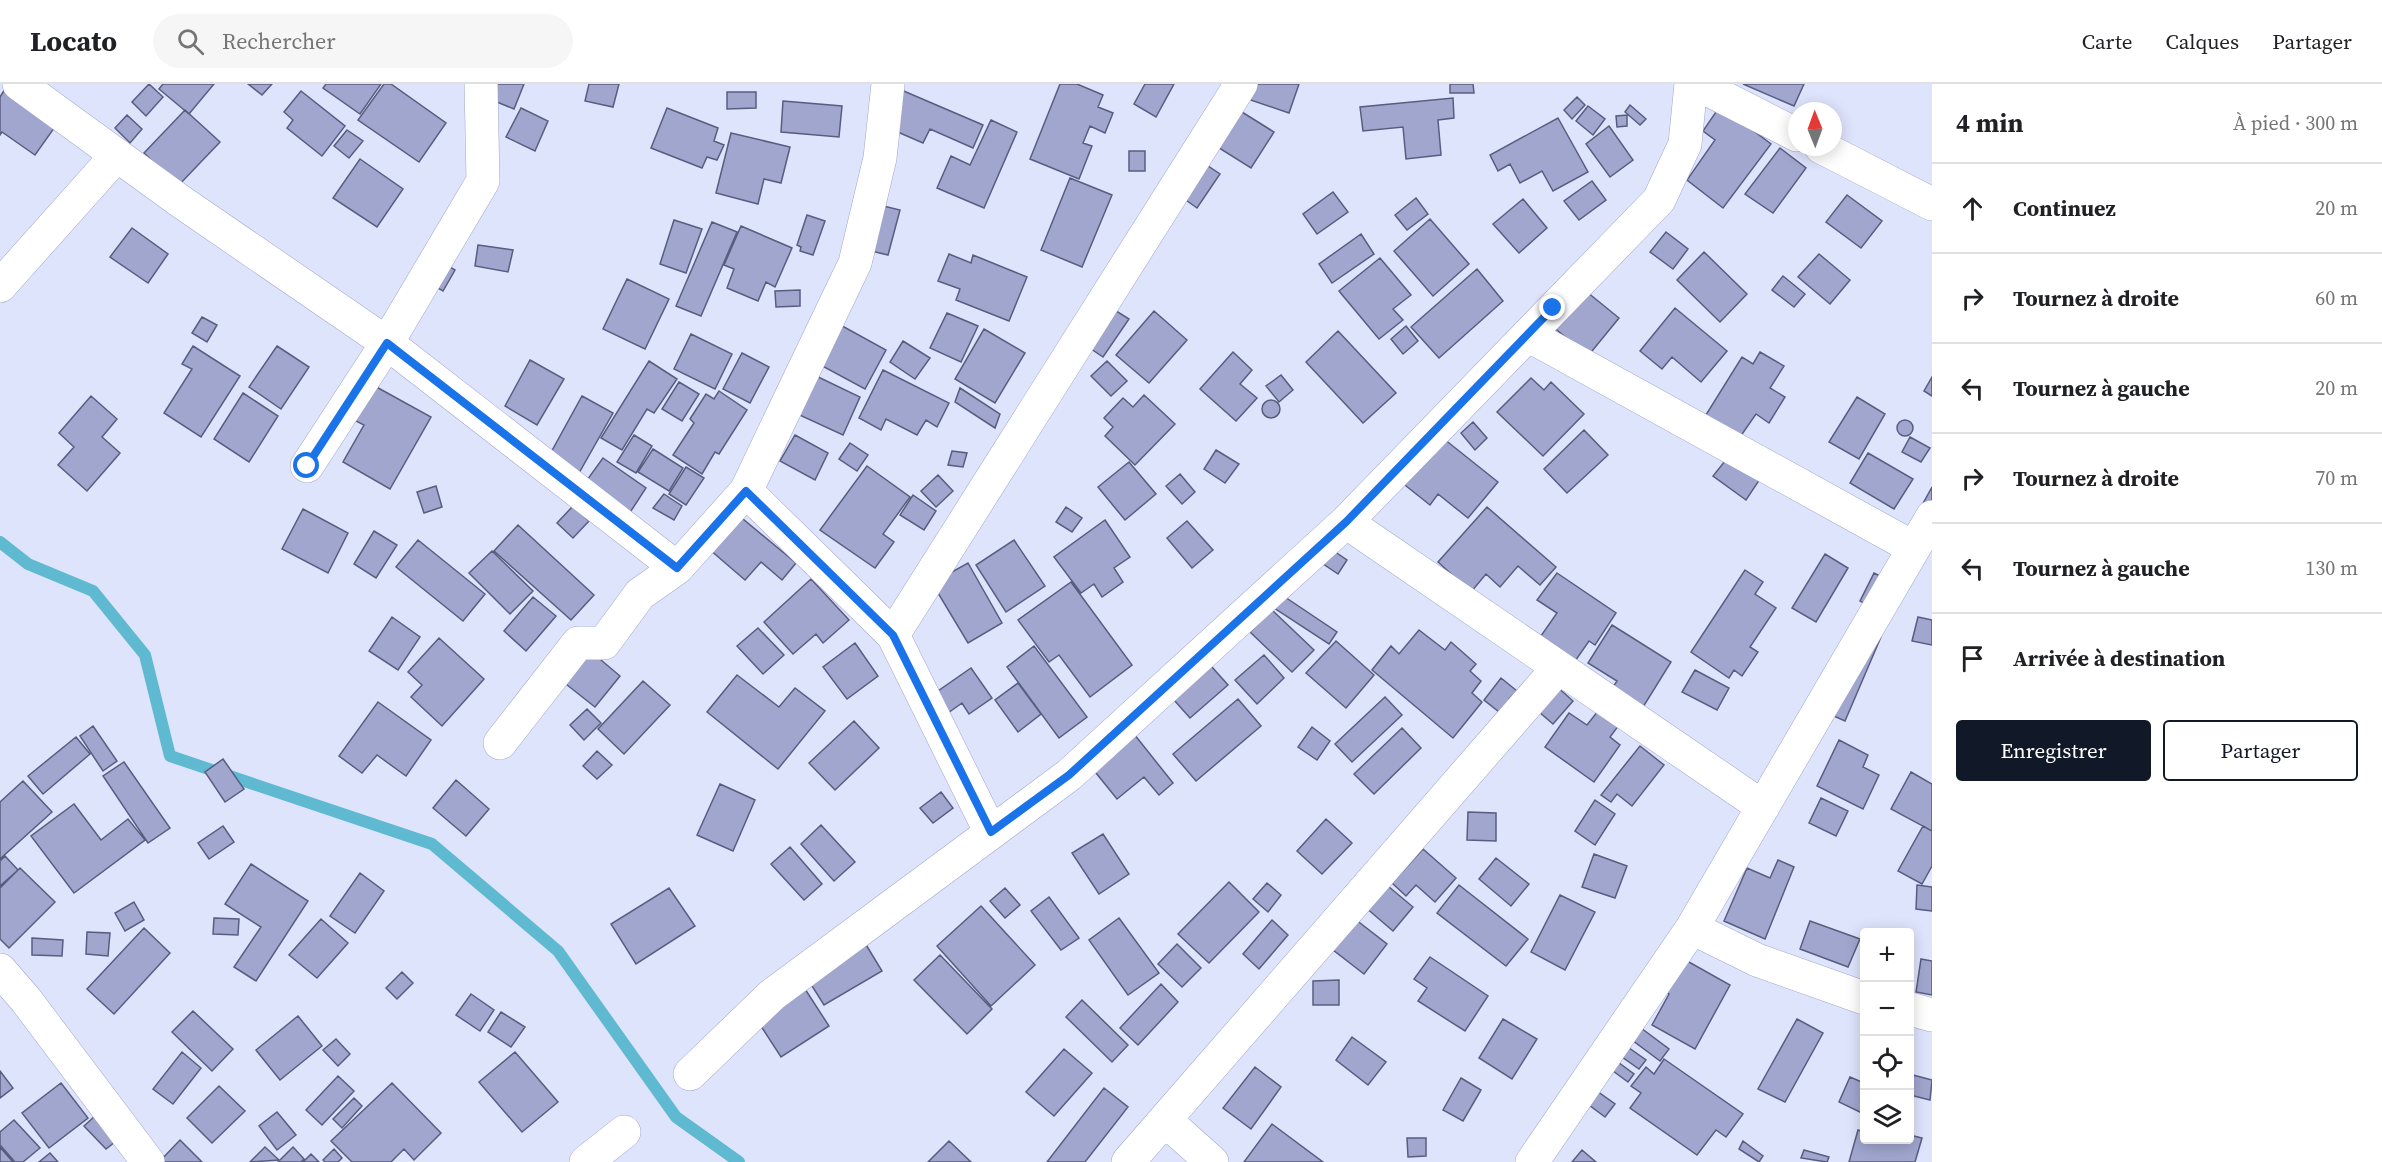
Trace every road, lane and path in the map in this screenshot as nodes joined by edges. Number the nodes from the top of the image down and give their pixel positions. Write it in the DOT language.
graph roads {
  1 [pos="481,84"];
  2 [pos="888,84"];
  3 [pos="1240,84"];
  4 [pos="30,87"];
  5 [pos="1788,131"];
  6 [pos="117,155"];
  7 [pos="1839,156"];
  8 [pos="1932,204"];
  9 [pos="0,286"];
  10 [pos="1528,335"];
  11 [pos="387,343"];
  12 [pos="307,466"];
  13 [pos="746,491"];
  14 [pos="1932,518"];
  15 [pos="1346,522"];
  16 [pos="1914,548"];
  17 [pos="677,568"];
  18 [pos="893,635"];
  19 [pos="1558,668"];
  20 [pos="500,743"];
  21 [pos="1763,807"];
  22 [pos="991,832"];
  23 [pos="1692,928"];
  24 [pos="0,970"];
  25 [pos="1860,997"];
  26 [pos="1914,1011"];
  27 [pos="1932,1015"];
  28 [pos="690,1074"];
  29 [pos="1165,1120"];
  30 [pos="624,1132"];
  31 [pos="148,1162"];
  32 [pos="586,1162"];
  33 [pos="1128,1162"];
  34 [pos="1212,1162"];
  35 [pos="1532,1162"];
  1 -- 11 [label="street"];
  2 -- 13 [label="street"];
  3 -- 18 [label="street"];
  4 -- 6 [label="street"];
  5 -- 10 [label="street"];
  6 -- 9 [label="street"];
  6 -- 11 [label="street"];
  7 -- 8 [label="street"];
  10 -- 15 [label="street"];
  10 -- 16 [label="street"];
  11 -- 12 [label="street"];
  11 -- 17 [label="street"];
  13 -- 17 [label="street"];
  13 -- 18 [label="street"];
  14 -- 16 [label="street"];
  15 -- 19 [label="street"];
  15 -- 22 [label="street"];
  16 -- 21 [label="street"];
  17 -- 20 [label="street"];
  18 -- 22 [label="street"];
  19 -- 21 [label="street"];
  19 -- 29 [label="street"];
  21 -- 23 [label="street"];
  22 -- 28 [label="street"];
  23 -- 25 [label="street"];
  23 -- 35 [label="street"];
  24 -- 31 [label="street"];
  26 -- 27 [label="street"];
  29 -- 33 [label="street"];
  29 -- 34 [label="street"];
  30 -- 32 [label="street"];
}
